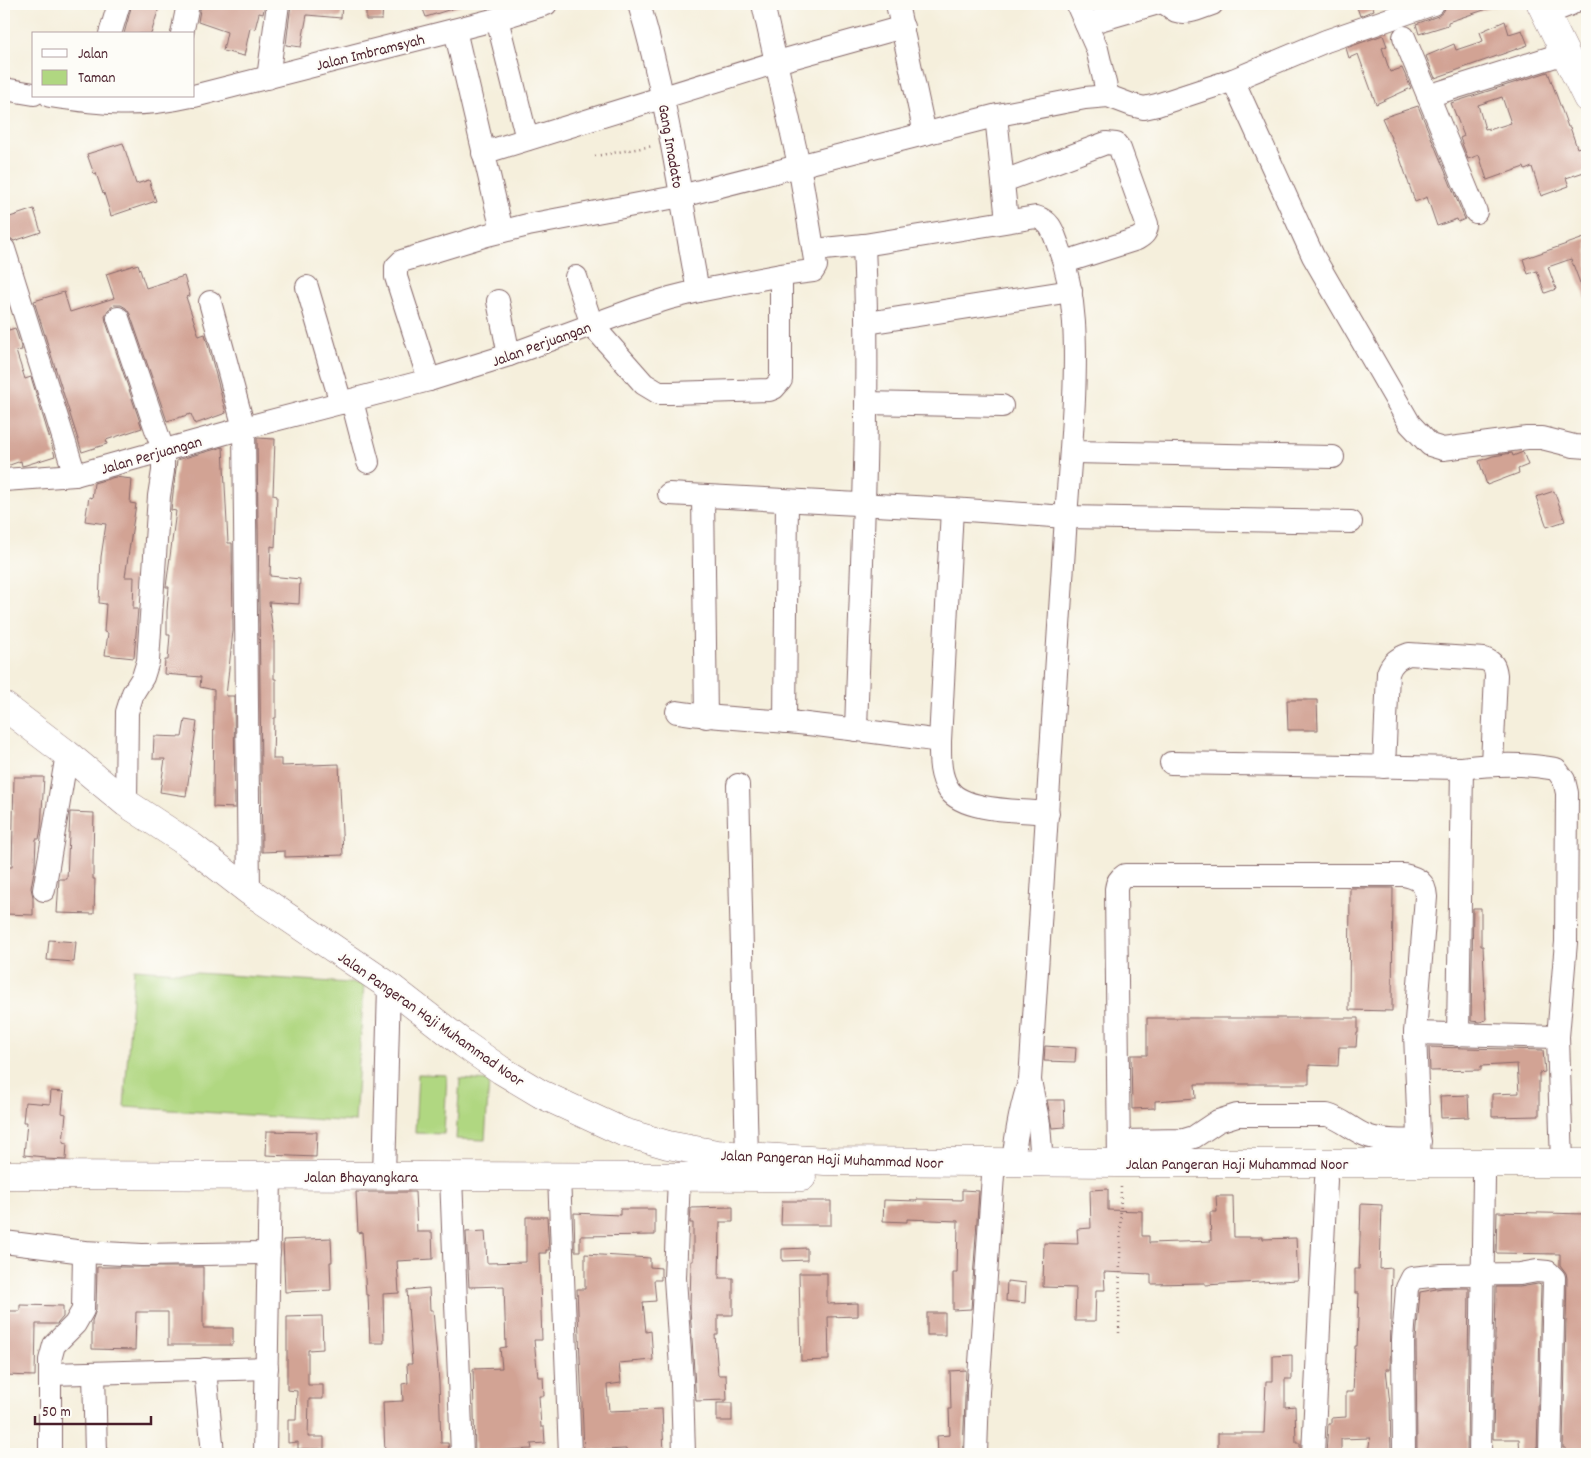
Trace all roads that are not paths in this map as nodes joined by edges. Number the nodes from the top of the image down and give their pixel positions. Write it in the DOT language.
graph roads {
  1 [pos="119,4"];
  2 [pos="188,4"];
  3 [pos="278,4"];
  4 [pos="546,4"];
  5 [pos="639,4"];
  6 [pos="763,4"];
  7 [pos="897,4"];
  8 [pos="1155,4"];
  9 [pos="1166,4"];
  10 [pos="1212,4"];
  11 [pos="1433,4"];
  12 [pos="1571,4"];
  13 [pos="1544,9"];
  14 [pos="1081,14"];
  15 [pos="496,19"];
  16 [pos="902,27"];
  17 [pos="454,30"];
  18 [pos="111,32"];
  19 [pos="182,32"];
  20 [pos="1404,37"];
  21 [pos="1565,53"];
  22 [pos="777,62"];
  23 [pos="268,78"];
  24 [pos="1233,80"];
  25 [pos="4,89"];
  26 [pos="32,94"];
  27 [pos="195,95"];
  28 [pos="1108,96"];
  29 [pos="1428,96"];
  30 [pos="664,97"];
  31 [pos="77,98"];
  32 [pos="1587,98"];
  33 [pos="90,99"];
  34 [pos="169,99"];
  35 [pos="997,126"];
  36 [pos="926,134"];
  37 [pos="527,139"];
  38 [pos="483,153"];
  39 [pos="799,165"];
  40 [pos="1004,181"];
  41 [pos="681,196"];
  42 [pos="1476,212"];
  43 [pos="1007,221"];
  44 [pos="502,231"];
  45 [pos="864,245"];
  46 [pos="4,249"];
  47 [pos="814,250"];
  48 [pos="1065,262"];
  49 [pos="781,275"];
  50 [pos="576,277"];
  51 [pos="307,287"];
  52 [pos="698,291"];
  53 [pos="1071,291"];
  54 [pos="498,301"];
  55 [pos="210,302"];
  56 [pos="118,318"];
  57 [pos="867,323"];
  58 [pos="592,325"];
  59 [pos="509,355"];
  60 [pos="429,380"];
  61 [pos="347,402"];
  62 [pos="866,403"];
  63 [pos="1002,406"];
  64 [pos="244,428"];
  65 [pos="1587,447"];
  66 [pos="163,450"];
  67 [pos="1072,452"];
  68 [pos="1333,457"];
  69 [pos="368,462"];
  70 [pos="75,475"];
  71 [pos="4,480"];
  72 [pos="669,494"];
  73 [pos="703,497"];
  74 [pos="787,501"];
  75 [pos="863,504"];
  76 [pos="952,509"];
  77 [pos="1066,518"];
  78 [pos="1351,522"];
  79 [pos="4,706"];
  80 [pos="677,712"];
  81 [pos="706,717"];
  82 [pos="785,722"];
  83 [pos="856,730"];
  84 [pos="940,741"];
  85 [pos="67,754"];
  86 [pos="1171,763"];
  87 [pos="1492,764"];
  88 [pos="1384,766"];
  89 [pos="1462,768"];
  90 [pos="738,785"];
  91 [pos="126,803"];
  92 [pos="1048,813"];
  93 [pos="44,890"];
  94 [pos="249,891"];
  95 [pos="389,986"];
  96 [pos="1415,1033"];
  97 [pos="1458,1035"];
  98 [pos="1558,1037"];
  99 [pos="1030,1080"];
  100 [pos="1420,1152"];
  101 [pos="747,1157"];
  102 [pos="1042,1163"];
  103 [pos="1575,1163"];
  104 [pos="1126,1165"];
  105 [pos="1003,1169"];
  106 [pos="4,1175"];
  107 [pos="270,1176"];
  108 [pos="384,1176"];
  109 [pos="559,1176"];
  110 [pos="451,1177"];
  111 [pos="679,1177"];
  112 [pos="1484,1177"];
  113 [pos="718,1178"];
  114 [pos="1326,1180"];
  115 [pos="1587,1180"];
  116 [pos="4,1242"];
  117 [pos="84,1252"];
  118 [pos="268,1253"];
  119 [pos="1483,1276"];
  120 [pos="267,1368"];
  121 [pos="205,1369"];
  122 [pos="94,1373"];
  123 [pos="50,1374"];
  124 [pos="50,1454"];
  125 [pos="96,1454"];
  126 [pos="212,1454"];
  127 [pos="265,1454"];
  128 [pos="462,1454"];
  129 [pos="570,1454"];
  130 [pos="684,1454"];
  131 [pos="976,1454"];
  132 [pos="1313,1454"];
  133 [pos="1404,1454"];
  134 [pos="1480,1454"];
  135 [pos="1550,1454"];
  1 -- 18 [label="street"];
  2 -- 19 [label="street"];
  3 -- 23 [label="street"];
  4 -- 15 [label="street, Jalan Imbramsyah"];
  5 -- 30 [label="street, Gang Imadato"];
  6 -- 22 [label="street, Jalan Perjuangan"];
  7 -- 16 [label="street"];
  8 -- 14 [label="street"];
  9 -- 10 [label="street"];
  11 -- 24 [label="street"];
  12 -- 13 [label="street"];
  13 -- 21 [label="main road"];
  14 -- 28 [label="street"];
  15 -- 17 [label="street, Jalan Imbramsyah"];
  15 -- 37 [label="street"];
  16 -- 22 [label="street"];
  16 -- 36 [label="street"];
  17 -- 23 [label="street, Jalan Imbramsyah"];
  17 -- 38 [label="street"];
  20 -- 29 [label="street"];
  21 -- 29 [label="street"];
  21 -- 32 [label="main road"];
  22 -- 30 [label="street"];
  22 -- 39 [label="street, Jalan Perjuangan"];
  23 -- 27 [label="street, Jalan Imbramsyah"];
  24 -- 28 [label="street"];
  24 -- 65 [label="street"];
  25 -- 26 [label="street"];
  28 -- 36 [label="street"];
  29 -- 42 [label="street"];
  30 -- 37 [label="street"];
  30 -- 41 [label="street, Gang Imadato"];
  31 -- 33 [label="street, Jalan Imbramsyah"];
  33 -- 34 [label="street, Jalan Imbramsyah"];
  35 -- 40 [label="street"];
  36 -- 39 [label="street"];
  37 -- 38 [label="street"];
  38 -- 44 [label="street"];
  39 -- 41 [label="street"];
  39 -- 47 [label="street, Jalan Perjuangan"];
  40 -- 43 [label="street"];
  40 -- 48 [label="street"];
  41 -- 44 [label="street"];
  41 -- 52 [label="street, Gang Imadato"];
  43 -- 45 [label="street"];
  43 -- 48 [label="street"];
  44 -- 60 [label="street"];
  45 -- 47 [label="street"];
  45 -- 57 [label="street"];
  46 -- 70 [label="street"];
  47 -- 49 [label="street, Jalan Perjuangan"];
  48 -- 53 [label="street"];
  49 -- 52 [label="street, Jalan Perjuangan"];
  49 -- 58 [label="street"];
  50 -- 58 [label="street"];
  51 -- 61 [label="street"];
  52 -- 58 [label="street, Jalan Perjuangan"];
  53 -- 57 [label="street"];
  53 -- 67 [label="street"];
  54 -- 59 [label="street"];
  55 -- 64 [label="street"];
  56 -- 66 [label="street"];
  57 -- 62 [label="street"];
  58 -- 59 [label="street, Jalan Perjuangan"];
  59 -- 60 [label="street, Jalan Perjuangan"];
  60 -- 61 [label="street, Jalan Perjuangan"];
  61 -- 64 [label="street, Jalan Perjuangan"];
  61 -- 69 [label="street"];
  62 -- 63 [label="street"];
  62 -- 75 [label="street"];
  64 -- 66 [label="street, Jalan Perjuangan"];
  64 -- 94 [label="street"];
  66 -- 70 [label="street, Jalan Perjuangan"];
  66 -- 91 [label="street"];
  67 -- 68 [label="street"];
  67 -- 77 [label="street"];
  70 -- 71 [label="street, Jalan Perjuangan"];
  72 -- 73 [label="street"];
  73 -- 74 [label="street"];
  73 -- 81 [label="street"];
  74 -- 75 [label="street"];
  74 -- 82 [label="street"];
  75 -- 76 [label="street"];
  75 -- 83 [label="street"];
  76 -- 77 [label="street"];
  76 -- 84 [label="street"];
  77 -- 78 [label="street"];
  77 -- 92 [label="street"];
  79 -- 85 [label="main road, Jalan Pangeran Haji Muhammad Noor"];
  80 -- 81 [label="street"];
  81 -- 82 [label="street"];
  82 -- 83 [label="street"];
  83 -- 84 [label="street"];
  84 -- 92 [label="street"];
  85 -- 91 [label="main road, Jalan Pangeran Haji Muhammad Noor"];
  85 -- 93 [label="street"];
  86 -- 88 [label="street"];
  87 -- 88 [label="street"];
  87 -- 89 [label="street"];
  87 -- 98 [label="street"];
  88 -- 89 [label="street"];
  89 -- 97 [label="street"];
  90 -- 101 [label="street"];
  91 -- 94 [label="main road, Jalan Pangeran Haji Muhammad Noor"];
  92 -- 99 [label="street"];
  94 -- 95 [label="main road, Jalan Pangeran Haji Muhammad Noor"];
  95 -- 101 [label="main road, Jalan Pangeran Haji Muhammad Noor"];
  95 -- 108 [label="street"];
  96 -- 97 [label="street"];
  96 -- 100 [label="street"];
  96 -- 104 [label="street"];
  97 -- 98 [label="street"];
  98 -- 103 [label="street"];
  99 -- 102 [label="street"];
  99 -- 105 [label="street"];
  100 -- 103 [label="main road, Jalan Pangeran Haji Muhammad Noor"];
  100 -- 104 [label="main road, Jalan Pangeran Haji Muhammad Noor"];
  100 -- 104 [label="street"];
  101 -- 105 [label="main road, Jalan Pangeran Haji Muhammad Noor"];
  102 -- 104 [label="main road, Jalan Pangeran Haji Muhammad Noor"];
  102 -- 105 [label="main road, Jalan Pangeran Haji Muhammad Noor"];
  104 -- 105 [label="main road, Jalan Pangeran Haji Muhammad Noor"];
  104 -- 114 [label="main road, Jalan Pangeran Haji Muhammad Noor"];
  105 -- 113 [label="main road, Jalan Pangeran Haji Muhammad Noor"];
  105 -- 131 [label="street"];
  106 -- 107 [label="main road, Jalan Bhayangkara"];
  107 -- 108 [label="main road, Jalan Bhayangkara"];
  107 -- 118 [label="street"];
  108 -- 110 [label="main road, Jalan Bhayangkara"];
  109 -- 110 [label="main road, Jalan Bhayangkara"];
  109 -- 111 [label="main road, Jalan Bhayangkara"];
  109 -- 129 [label="street"];
  110 -- 128 [label="street"];
  111 -- 113 [label="main road, Jalan Bhayangkara"];
  111 -- 130 [label="street"];
  112 -- 114 [label="main road, Jalan Pangeran Haji Muhammad Noor"];
  112 -- 115 [label="main road, Jalan Pangeran Haji Muhammad Noor"];
  112 -- 119 [label="street"];
  114 -- 132 [label="street"];
  116 -- 117 [label="street"];
  117 -- 118 [label="street"];
  117 -- 123 [label="street"];
  118 -- 120 [label="street"];
  119 -- 133 [label="street"];
  119 -- 134 [label="street"];
  119 -- 135 [label="street"];
  120 -- 121 [label="street"];
  120 -- 127 [label="street"];
  121 -- 122 [label="street"];
  121 -- 126 [label="street"];
  122 -- 123 [label="street"];
  122 -- 125 [label="street"];
  123 -- 124 [label="street"];
}
